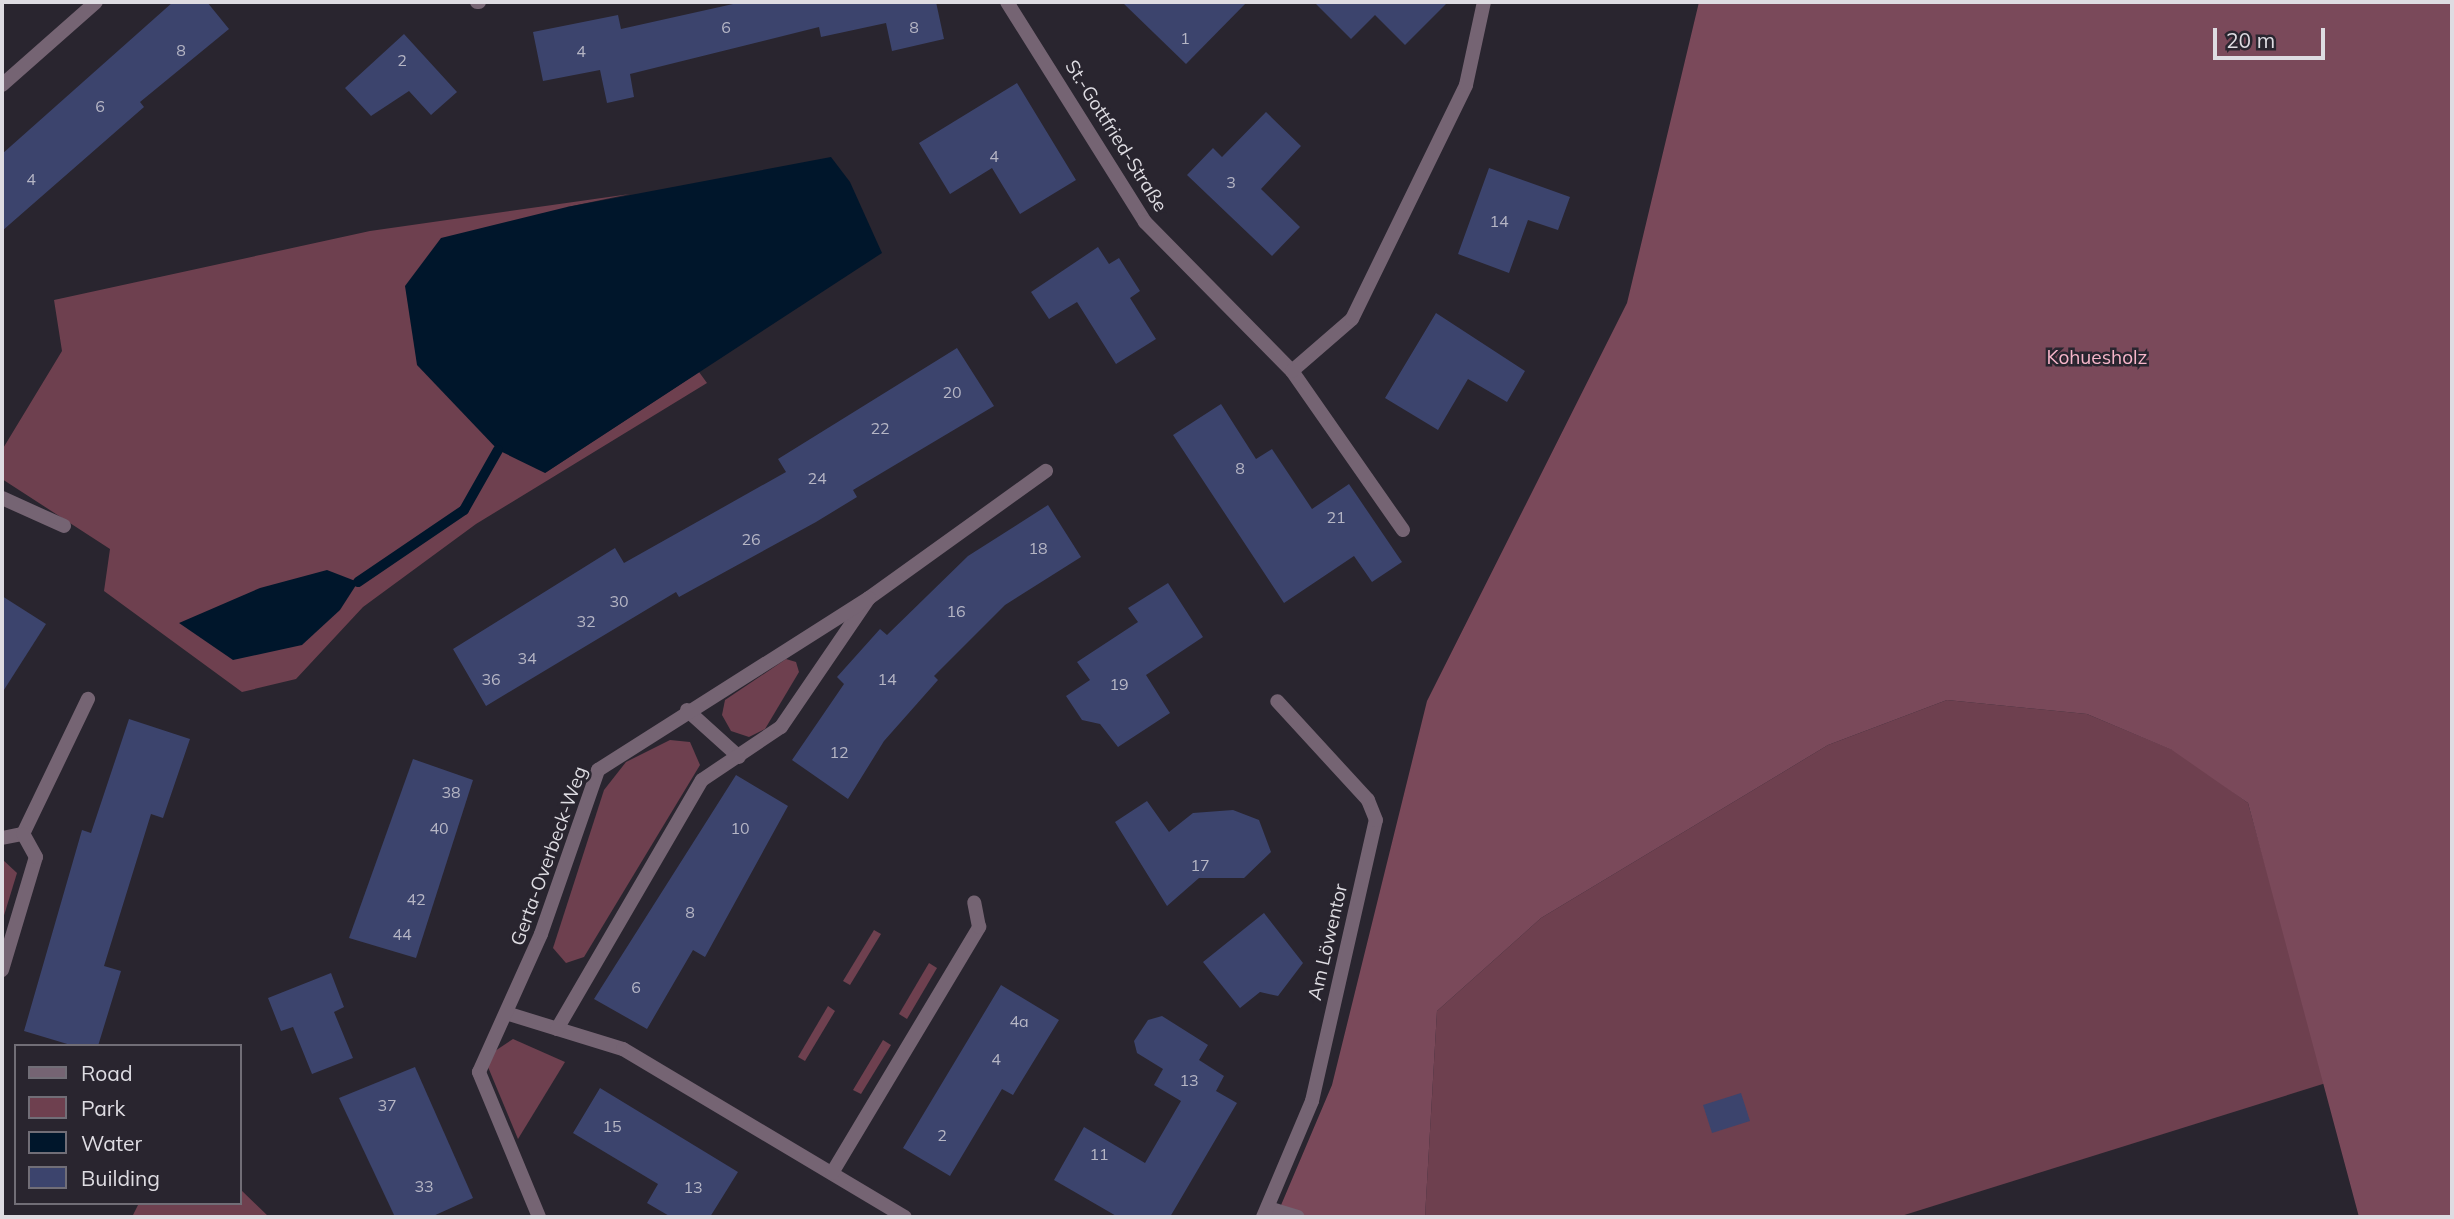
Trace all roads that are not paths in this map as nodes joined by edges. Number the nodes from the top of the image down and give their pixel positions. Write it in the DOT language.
graph roads {
  1 [pos="96,2"];
  2 [pos="1007,2"];
  3 [pos="1484,2"];
  4 [pos="2,85"];
  5 [pos="1292,371"];
  6 [pos="1046,471"];
  7 [pos="2,498"];
  8 [pos="64,526"];
  9 [pos="1403,530"];
  10 [pos="869,597"];
  11 [pos="88,699"];
  12 [pos="1277,701"];
  13 [pos="687,710"];
  14 [pos="738,757"];
  15 [pos="23,834"];
  16 [pos="2,838"];
  17 [pos="974,902"];
  18 [pos="2,970"];
  19 [pos="509,1014"];
  20 [pos="557,1029"];
  21 [pos="832,1173"];
  22 [pos="1266,1213"];
  23 [pos="539,1217"];
  24 [pos="905,1217"];
  25 [pos="1298,1217"];
  1 -- 4 [label="street"];
  2 -- 5 [label="street, St.-Gottfried-Straße"];
  3 -- 5 [label="street"];
  5 -- 9 [label="street, St.-Gottfried-Straße"];
  6 -- 10 [label="street, Gerta-Overbeck-Weg"];
  7 -- 8 [label="street"];
  10 -- 13 [label="street, Gerta-Overbeck-Weg"];
  10 -- 14 [label="street, Gerta-Overbeck-Weg"];
  11 -- 15 [label="street"];
  12 -- 22 [label="street, Am Löwentor"];
  13 -- 14 [label="street"];
  13 -- 19 [label="street, Gerta-Overbeck-Weg"];
  14 -- 20 [label="street, Gerta-Overbeck-Weg"];
  15 -- 16 [label="street"];
  15 -- 18 [label="street"];
  17 -- 21 [label="street"];
  19 -- 20 [label="street"];
  19 -- 23 [label="street, Gerta-Overbeck-Weg"];
  20 -- 21 [label="street"];
  21 -- 24 [label="street"];
  22 -- 25 [label="street"];
}
